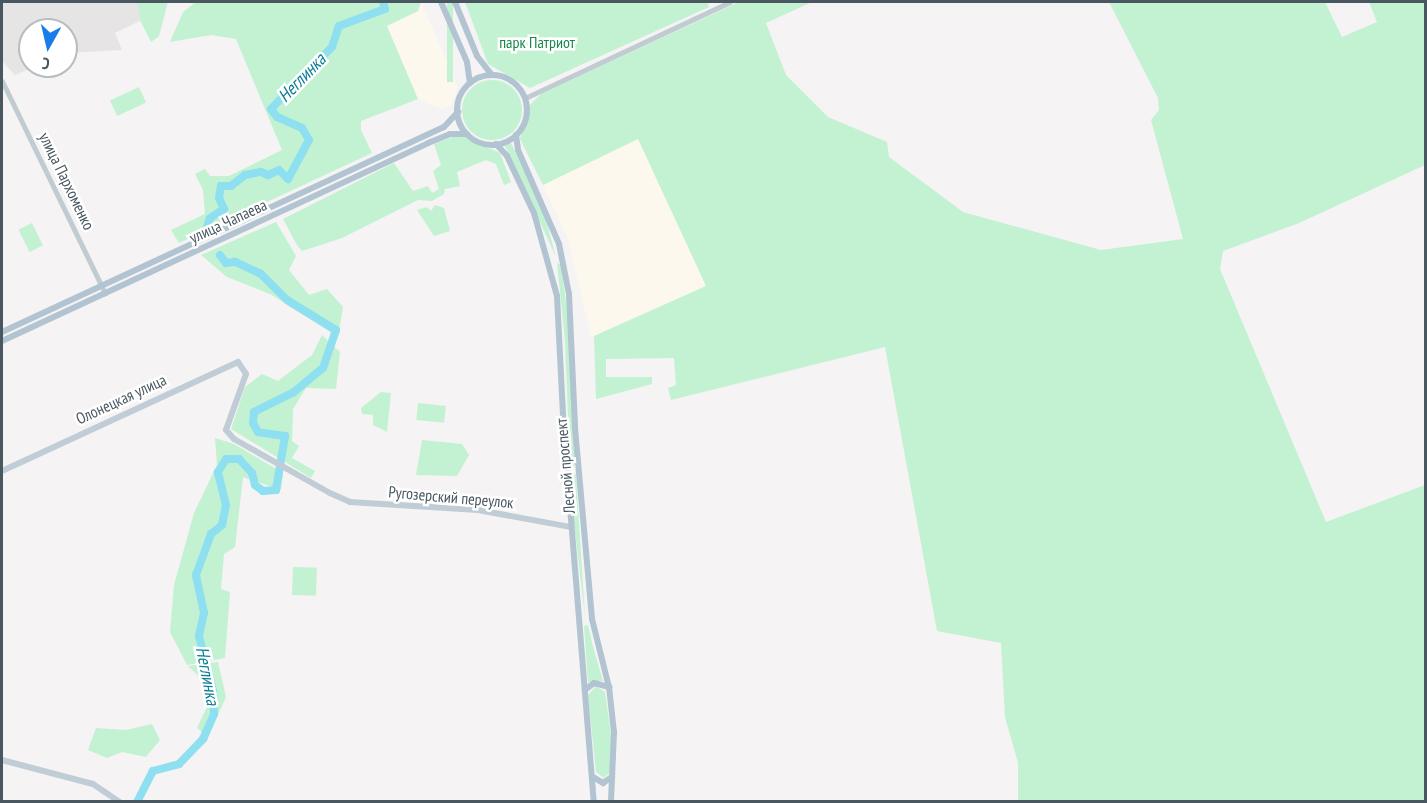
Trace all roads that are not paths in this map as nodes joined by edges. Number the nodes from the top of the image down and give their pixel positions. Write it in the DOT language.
graph roads {
  1 [pos="441,2"];
  2 [pos="455,2"];
  3 [pos="730,2"];
  4 [pos="492,75"];
  5 [pos="2,81"];
  6 [pos="470,83"];
  7 [pos="525,98"];
  8 [pos="458,112"];
  9 [pos="467,134"];
  10 [pos="516,135"];
  11 [pos="496,144"];
  12 [pos="562,253"];
  13 [pos="549,257"];
  14 [pos="564,263"];
  15 [pos="551,266"];
  16 [pos="104,290"];
  17 [pos="2,332"];
  18 [pos="2,341"];
  19 [pos="246,374"];
  20 [pos="579,470"];
  21 [pos="2,471"];
  22 [pos="567,471"];
  23 [pos="571,527"];
  24 [pos="592,619"];
  25 [pos="579,620"];
  26 [pos="609,687"];
  27 [pos="585,690"];
  28 [pos="2,759"];
  29 [pos="613,776"];
  30 [pos="593,777"];
  31 [pos="120,801"];
  32 [pos="594,801"];
  33 [pos="611,801"];
  1 -- 6 [label="main road"];
  2 -- 4 [label="main road"];
  3 -- 7 [label="street"];
  4 -- 6 [label="main road"];
  4 -- 7 [label="main road"];
  5 -- 16 [label="street, улица Пархоменко"];
  6 -- 8 [label="main road"];
  7 -- 10 [label="main road"];
  8 -- 9 [label="main road"];
  8 -- 16 [label="main road, улица Чапаева"];
  9 -- 11 [label="main road"];
  9 -- 16 [label="main road, улица Чапаева"];
  10 -- 11 [label="main road"];
  10 -- 12 [label="main road, Лесной проспект"];
  11 -- 13 [label="main road, Лесной проспект"];
  12 -- 13 [label="main road"];
  12 -- 14 [label="main road, Лесной проспект"];
  13 -- 15 [label="main road, Лесной проспект"];
  14 -- 15 [label="main road"];
  14 -- 20 [label="main road, Лесной проспект"];
  15 -- 22 [label="main road, Лесной проспект"];
  16 -- 17 [label="main road, улица Чапаева"];
  16 -- 18 [label="main road, улица Чапаева"];
  19 -- 21 [label="main road, Олонецкая улица"];
  19 -- 23 [label="main road, Ругозерский переулок"];
  20 -- 22 [label="main road"];
  20 -- 24 [label="main road, Лесной проспект"];
  22 -- 23 [label="main road, Лесной проспект"];
  23 -- 25 [label="main road, Лесной проспект"];
  24 -- 25 [label="main road"];
  24 -- 26 [label="main road, Лесной проспект"];
  25 -- 27 [label="main road, Лесной проспект"];
  26 -- 27 [label="main road"];
  26 -- 29 [label="main road, Лесной проспект"];
  27 -- 30 [label="main road, Лесной проспект"];
  28 -- 31 [label="main road"];
  29 -- 30 [label="main road"];
  29 -- 33 [label="main road, Лесной проспект"];
  30 -- 32 [label="main road, Лесной проспект"];
}
